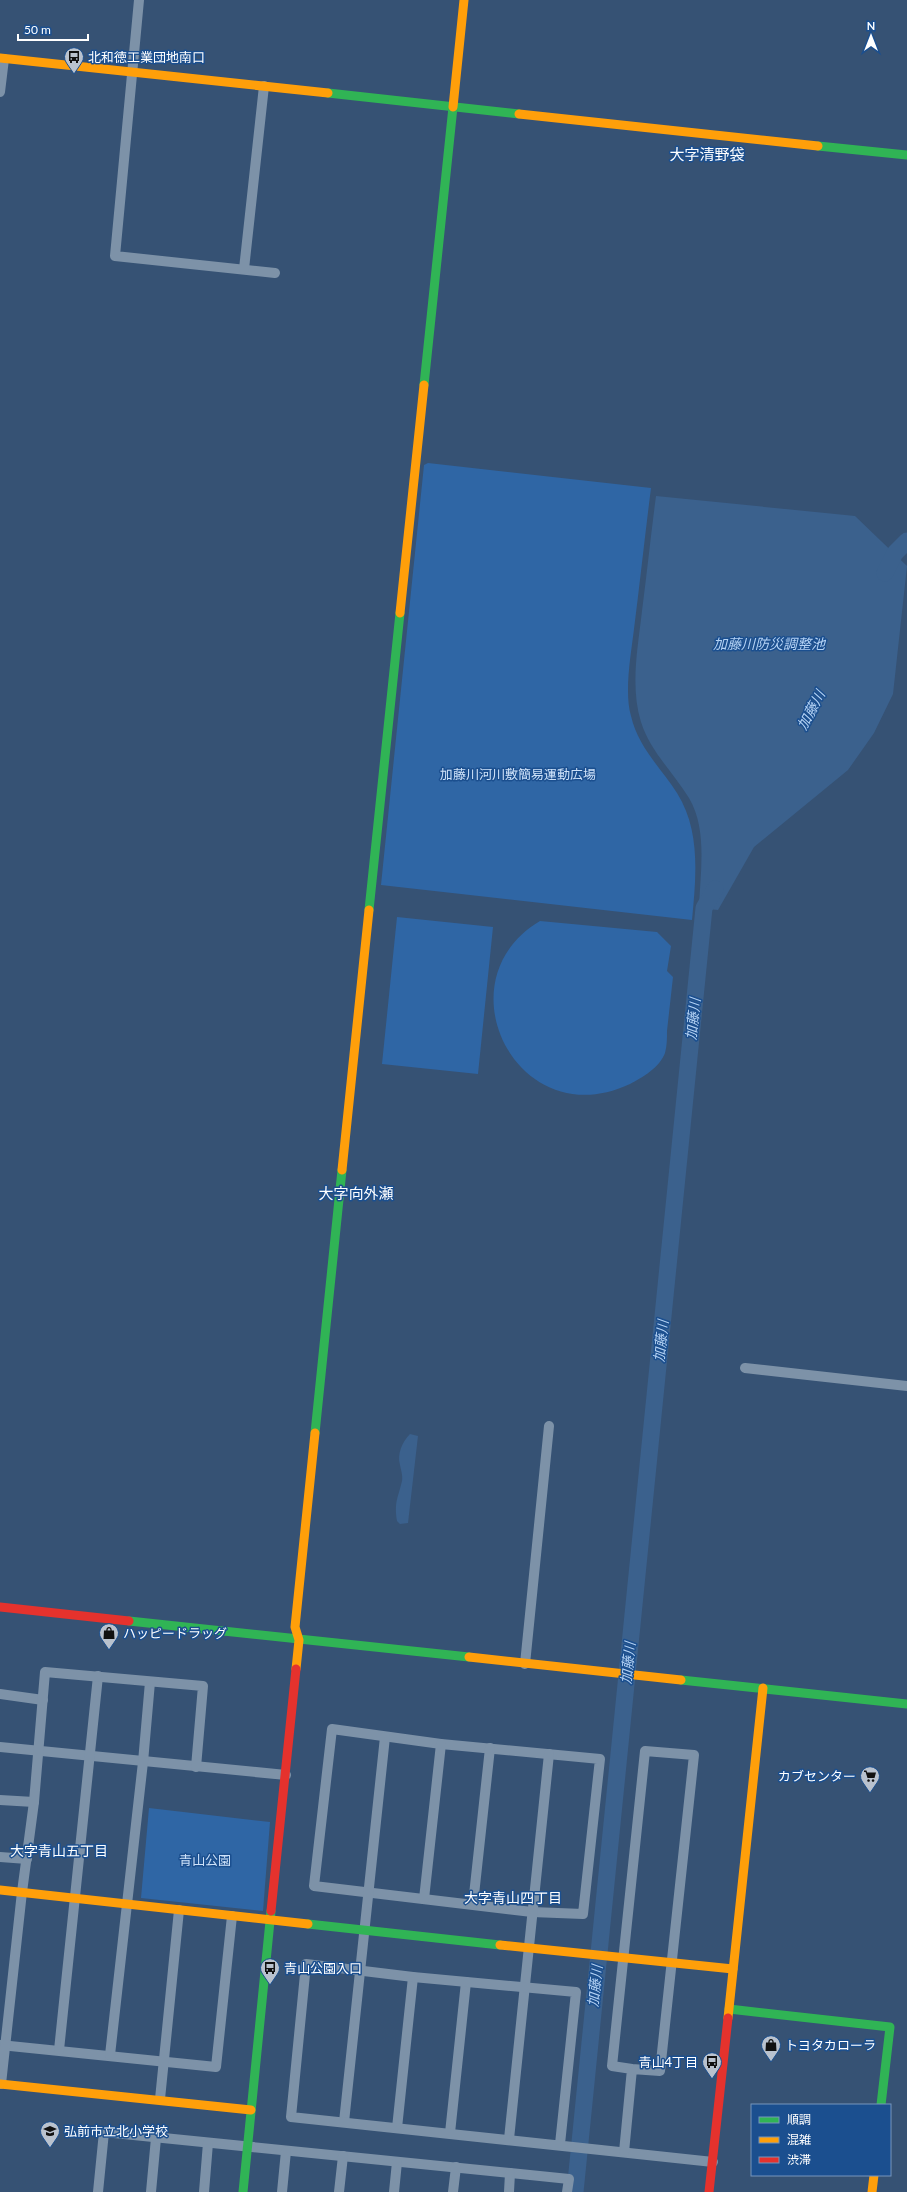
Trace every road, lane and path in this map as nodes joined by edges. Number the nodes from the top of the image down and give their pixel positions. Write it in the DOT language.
graph roads {
  1 [pos="139,0"];
  2 [pos="464,0"];
  3 [pos="2,58"];
  4 [pos="132,72"];
  5 [pos="264,86"];
  6 [pos="0,92"];
  7 [pos="453,106"];
  8 [pos="907,156"];
  9 [pos="244,269"];
  10 [pos="275,273"];
  11 [pos="745,1368"];
  12 [pos="907,1386"];
  13 [pos="549,1426"];
  14 [pos="0,1607"];
  15 [pos="298,1640"];
  16 [pos="525,1664"];
  17 [pos="98,1676"];
  18 [pos="150,1682"];
  19 [pos="763,1688"];
  20 [pos="0,1694"];
  21 [pos="43,1700"];
  22 [pos="907,1704"];
  23 [pos="385,1737"];
  24 [pos="441,1744"];
  25 [pos="0,1747"];
  26 [pos="490,1748"];
  27 [pos="38,1750"];
  28 [pos="549,1754"];
  29 [pos="89,1757"];
  30 [pos="143,1762"];
  31 [pos="196,1767"];
  32 [pos="286,1775"];
  33 [pos="0,1800"];
  34 [pos="34,1802"];
  35 [pos="0,1857"];
  36 [pos="27,1859"];
  37 [pos="0,1890"];
  38 [pos="22,1892"];
  39 [pos="368,1892"];
  40 [pos="75,1898"];
  41 [pos="424,1899"];
  42 [pos="128,1904"];
  43 [pos="473,1904"];
  44 [pos="179,1910"];
  45 [pos="532,1912"];
  46 [pos="232,1916"];
  47 [pos="272,1921"];
  48 [pos="364,1930"];
  49 [pos="529,1948"];
  50 [pos="623,1960"];
  51 [pos="672,1964"];
  52 [pos="359,1969"];
  53 [pos="733,1969"];
  54 [pos="413,1977"];
  55 [pos="466,1982"];
  56 [pos="525,1988"];
  57 [pos="729,2009"];
  58 [pos="3,2045"];
  59 [pos="59,2050"];
  60 [pos="110,2055"];
  61 [pos="164,2061"];
  62 [pos="632,2070"];
  63 [pos="0,2084"];
  64 [pos="160,2099"];
  65 [pos="882,2104"];
  66 [pos="251,2110"];
  67 [pos="344,2122"];
  68 [pos="397,2128"];
  69 [pos="450,2133"];
  70 [pos="156,2138"];
  71 [pos="509,2139"];
  72 [pos="208,2143"];
  73 [pos="564,2145"];
  74 [pos="247,2147"];
  75 [pos="286,2151"];
  76 [pos="624,2152"];
  77 [pos="343,2156"];
  78 [pos="397,2162"];
  79 [pos="713,2162"];
  80 [pos="456,2167"];
  81 [pos="510,2173"];
  82 [pos="874,2176"];
  83 [pos="98,2192"];
  84 [pos="151,2192"];
  85 [pos="204,2192"];
  86 [pos="243,2192"];
  87 [pos="282,2192"];
  88 [pos="340,2192"];
  89 [pos="394,2192"];
  90 [pos="453,2192"];
  91 [pos="509,2192"];
  92 [pos="568,2192"];
  93 [pos="709,2192"];
  94 [pos="872,2192"];
  1 -- 4 [label="street"];
  2 -- 7 [label="street"];
  3 -- 4 [label="street"];
  3 -- 6 [label="street"];
  4 -- 5 [label="street"];
  4 -- 9 [label="street"];
  5 -- 7 [label="street"];
  5 -- 9 [label="street"];
  7 -- 8 [label="street"];
  7 -- 15 [label="street"];
  9 -- 10 [label="street"];
  11 -- 12 [label="street"];
  13 -- 16 [label="street"];
  14 -- 15 [label="street"];
  15 -- 16 [label="street"];
  15 -- 32 [label="street"];
  16 -- 19 [label="street"];
  17 -- 18 [label="street"];
  17 -- 21 [label="street"];
  17 -- 29 [label="street"];
  18 -- 30 [label="street"];
  18 -- 31 [label="street"];
  19 -- 22 [label="street"];
  19 -- 53 [label="street"];
  20 -- 21 [label="street"];
  21 -- 27 [label="street"];
  23 -- 24 [label="street"];
  23 -- 39 [label="street"];
  23 -- 39 [label="street"];
  24 -- 26 [label="street"];
  24 -- 41 [label="street"];
  25 -- 27 [label="street"];
  26 -- 28 [label="street"];
  26 -- 43 [label="street"];
  27 -- 29 [label="street"];
  27 -- 34 [label="street"];
  28 -- 45 [label="street"];
  28 -- 45 [label="street"];
  29 -- 30 [label="street"];
  29 -- 40 [label="street"];
  30 -- 31 [label="street"];
  30 -- 42 [label="street"];
  31 -- 32 [label="street"];
  32 -- 47 [label="street"];
  33 -- 34 [label="street"];
  34 -- 36 [label="street"];
  35 -- 36 [label="street"];
  36 -- 38 [label="street"];
  37 -- 38 [label="street"];
  38 -- 40 [label="street"];
  38 -- 58 [label="street"];
  39 -- 41 [label="street"];
  39 -- 48 [label="street"];
  40 -- 42 [label="street"];
  40 -- 59 [label="street"];
  41 -- 43 [label="street"];
  42 -- 44 [label="street"];
  42 -- 60 [label="street"];
  43 -- 45 [label="street"];
  44 -- 46 [label="street"];
  44 -- 61 [label="street"];
  45 -- 49 [label="street"];
  46 -- 47 [label="street"];
  46 -- 61 [label="street"];
  47 -- 48 [label="street"];
  47 -- 66 [label="street"];
  48 -- 49 [label="street"];
  48 -- 52 [label="street"];
  49 -- 50 [label="street"];
  49 -- 56 [label="street"];
  50 -- 51 [label="street"];
  50 -- 51 [label="street"];
  50 -- 62 [label="street"];
  51 -- 53 [label="street"];
  51 -- 62 [label="street"];
  52 -- 54 [label="street"];
  52 -- 67 [label="street"];
  52 -- 67 [label="street"];
  53 -- 57 [label="street"];
  54 -- 55 [label="street"];
  54 -- 68 [label="street"];
  55 -- 56 [label="street"];
  55 -- 69 [label="street"];
  56 -- 71 [label="street"];
  56 -- 73 [label="street"];
  57 -- 65 [label="street"];
  57 -- 79 [label="street"];
  58 -- 59 [label="street"];
  58 -- 63 [label="street"];
  59 -- 60 [label="street"];
  60 -- 61 [label="street"];
  61 -- 64 [label="street"];
  62 -- 76 [label="street"];
  63 -- 64 [label="street"];
  64 -- 66 [label="street"];
  66 -- 74 [label="street"];
  67 -- 68 [label="street"];
  68 -- 69 [label="street"];
  69 -- 71 [label="street"];
  70 -- 72 [label="street"];
  70 -- 83 [label="street"];
  70 -- 84 [label="street"];
  71 -- 73 [label="street"];
  72 -- 74 [label="street"];
  72 -- 85 [label="street"];
  73 -- 76 [label="street"];
  74 -- 75 [label="street"];
  74 -- 86 [label="street"];
  75 -- 77 [label="street"];
  75 -- 87 [label="street"];
  76 -- 79 [label="street"];
  77 -- 78 [label="street"];
  77 -- 88 [label="street"];
  78 -- 80 [label="street"];
  78 -- 89 [label="street"];
  79 -- 93 [label="street"];
  80 -- 81 [label="street"];
  80 -- 90 [label="street"];
  81 -- 91 [label="street"];
  81 -- 92 [label="street"];
  82 -- 94 [label="street"];
}
